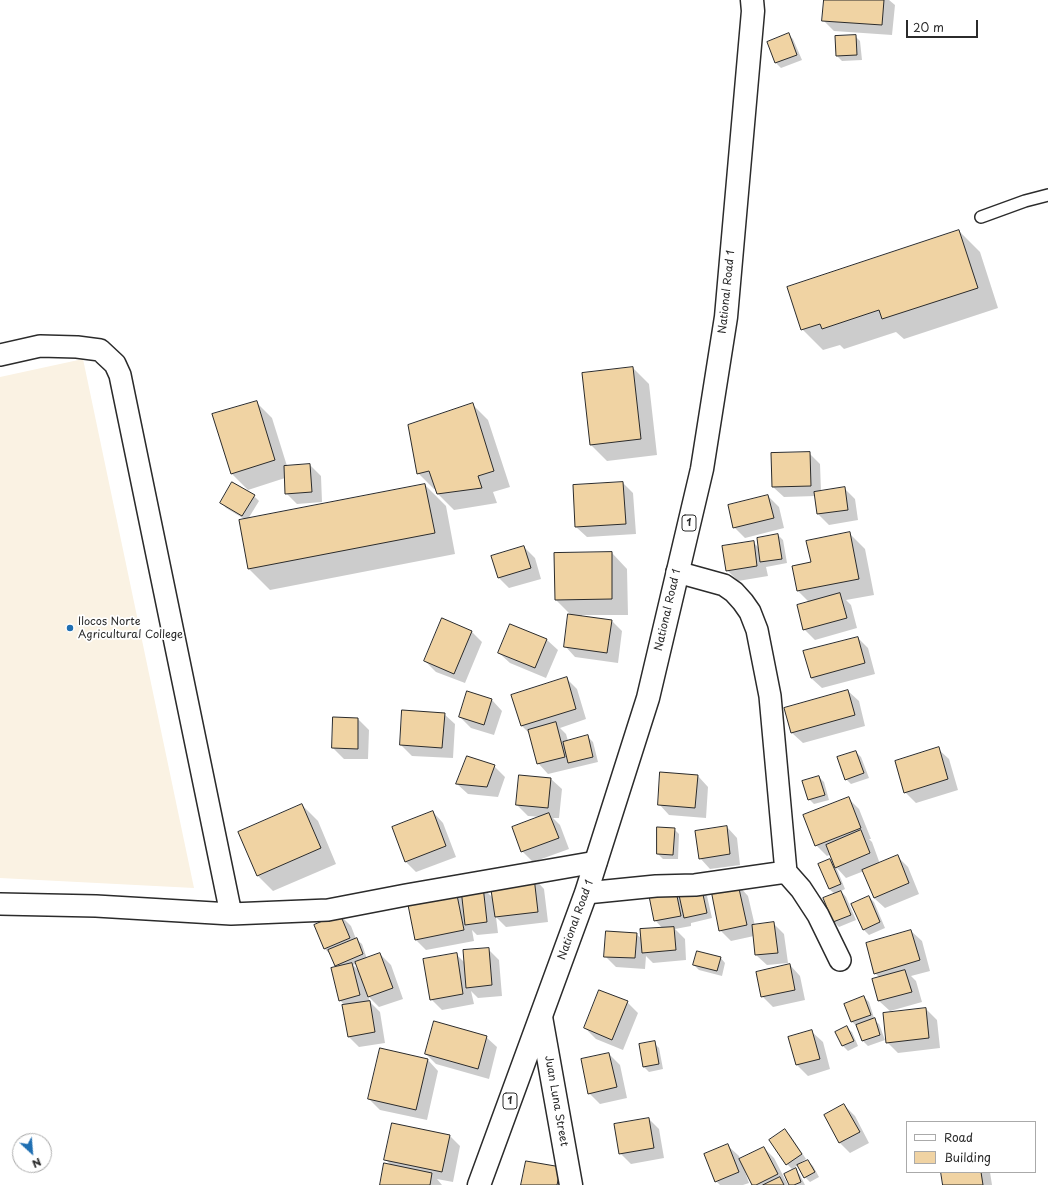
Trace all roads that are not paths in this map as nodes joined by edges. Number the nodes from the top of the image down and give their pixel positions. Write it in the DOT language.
graph roads {
  1 [pos="752,6"];
  2 [pos="1048,196"];
  3 [pos="981,217"];
  4 [pos="0,355"];
  5 [pos="677,572"];
  6 [pos="596,862"];
  7 [pos="786,872"];
  8 [pos="586,893"];
  9 [pos="0,904"];
  10 [pos="231,914"];
  11 [pos="840,960"];
  12 [pos="540,1017"];
  13 [pos="479,1185"];
  14 [pos="571,1185"];
  1 -- 5 [label="main road, National Road 1 / 1"];
  2 -- 3 [label="lane"];
  4 -- 10 [label="street"];
  5 -- 6 [label="main road, National Road 1 / 1"];
  5 -- 7 [label="street"];
  6 -- 8 [label="main road, National Road 1 / 1"];
  6 -- 10 [label="street"];
  7 -- 8 [label="street"];
  7 -- 11 [label="street"];
  8 -- 12 [label="main road, National Road 1 / 1"];
  9 -- 10 [label="street"];
  12 -- 13 [label="main road, National Road 1 / 1"];
  12 -- 14 [label="main road, Juan Luna Street"];
}
